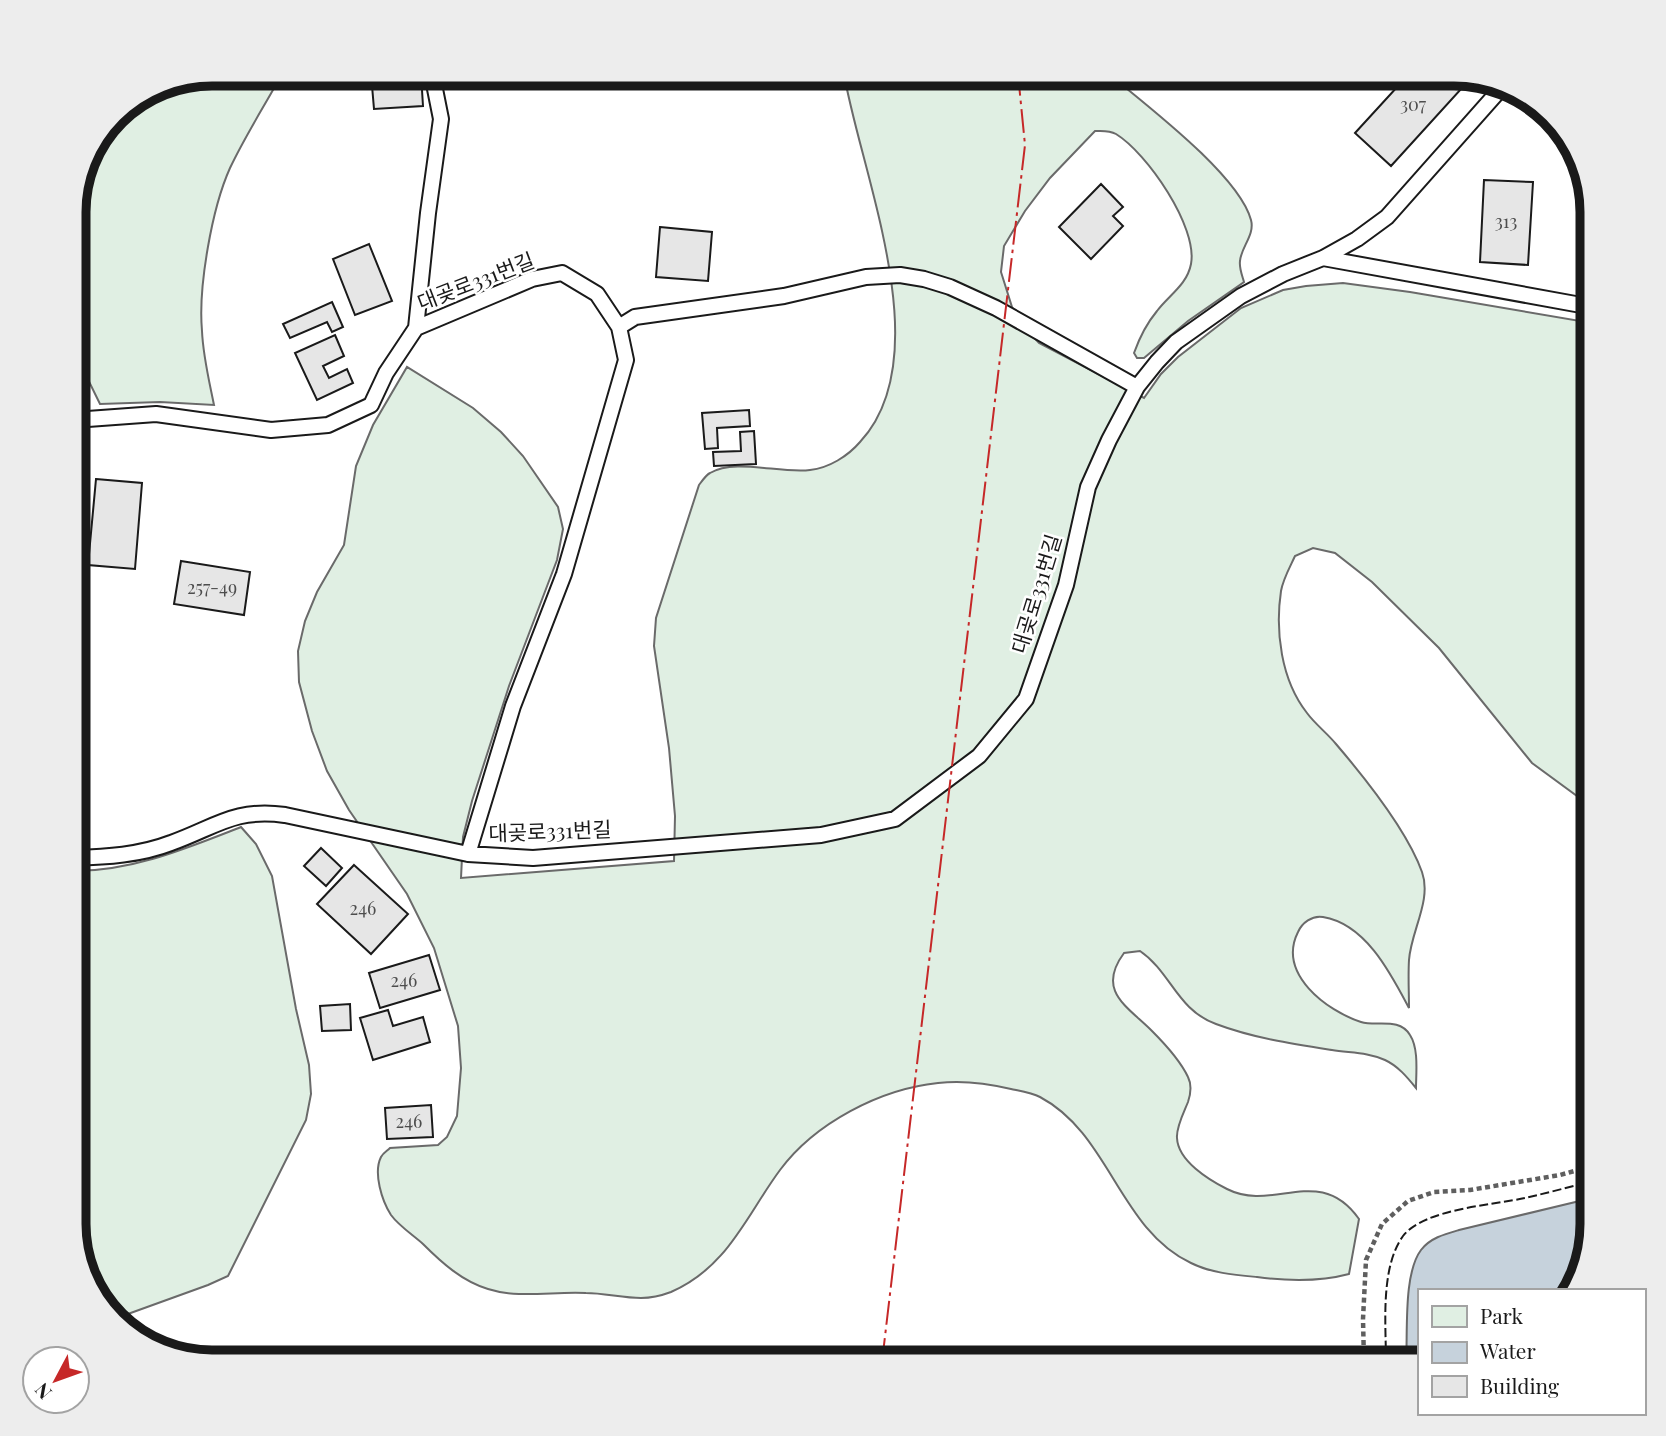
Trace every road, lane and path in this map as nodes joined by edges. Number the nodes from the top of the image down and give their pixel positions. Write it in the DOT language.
graph roads {
  1 [pos="435,86"];
  2 [pos="1497,93"];
  3 [pos="1323,258"];
  4 [pos="1580,305"];
  5 [pos="619,327"];
  6 [pos="415,328"];
  7 [pos="1137,387"];
  8 [pos="86,420"];
  9 [pos="468,854"];
  10 [pos="86,858"];
  11 [pos="1580,1169"];
  12 [pos="1364,1350"];
  1 -- 6 [label="lane"];
  2 -- 3 [label="lane, 대곶로331번길"];
  3 -- 4 [label="lane"];
  3 -- 7 [label="lane, 대곶로331번길"];
  5 -- 6 [label="lane, 대곶로331번길"];
  5 -- 7 [label="lane"];
  5 -- 9 [label="lane, 대곶로331번길"];
  6 -- 8 [label="lane, 대곶로331번길"];
  7 -- 9 [label="lane, 대곶로331번길"];
  9 -- 10 [label="lane, 대곶로331번길"];
  11 -- 12 [label="path"];
}
